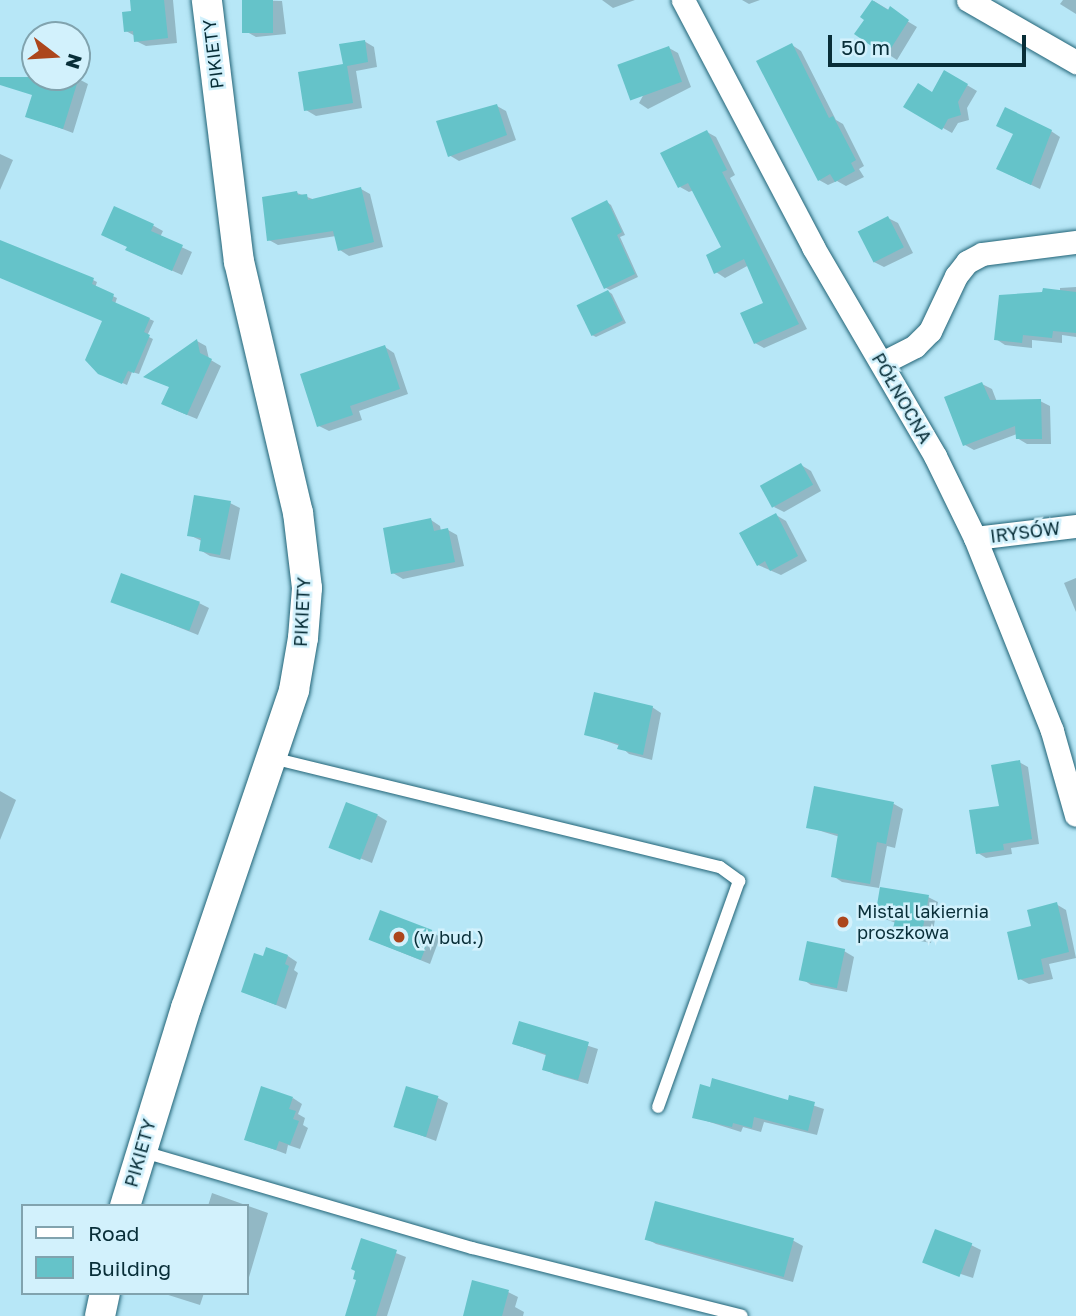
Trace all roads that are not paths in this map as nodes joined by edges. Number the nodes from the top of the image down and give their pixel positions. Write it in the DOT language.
graph roads {
  1 [pos="206,0"];
  2 [pos="683,0"];
  3 [pos="968,0"];
  4 [pos="1076,62"];
  5 [pos="1076,242"];
  6 [pos="882,363"];
  7 [pos="1076,526"];
  8 [pos="975,538"];
  9 [pos="272,758"];
  10 [pos="1076,815"];
  11 [pos="658,1107"];
  12 [pos="140,1150"];
  13 [pos="126,1204"];
  14 [pos="105,1295"];
  15 [pos="100,1316"];
  16 [pos="742,1316"];
  1 -- 9 [label="street, PIKIETY"];
  2 -- 6 [label="street, PÓŁNOCNA"];
  3 -- 4 [label="street"];
  5 -- 6 [label="street"];
  6 -- 8 [label="street, PÓŁNOCNA"];
  7 -- 8 [label="street, IRYSÓW"];
  8 -- 10 [label="street, PÓŁNOCNA"];
  9 -- 11 [label="lane"];
  9 -- 12 [label="street, PIKIETY"];
  12 -- 13 [label="street, PIKIETY"];
  12 -- 16 [label="lane"];
  14 -- 15 [label="street"];
}
